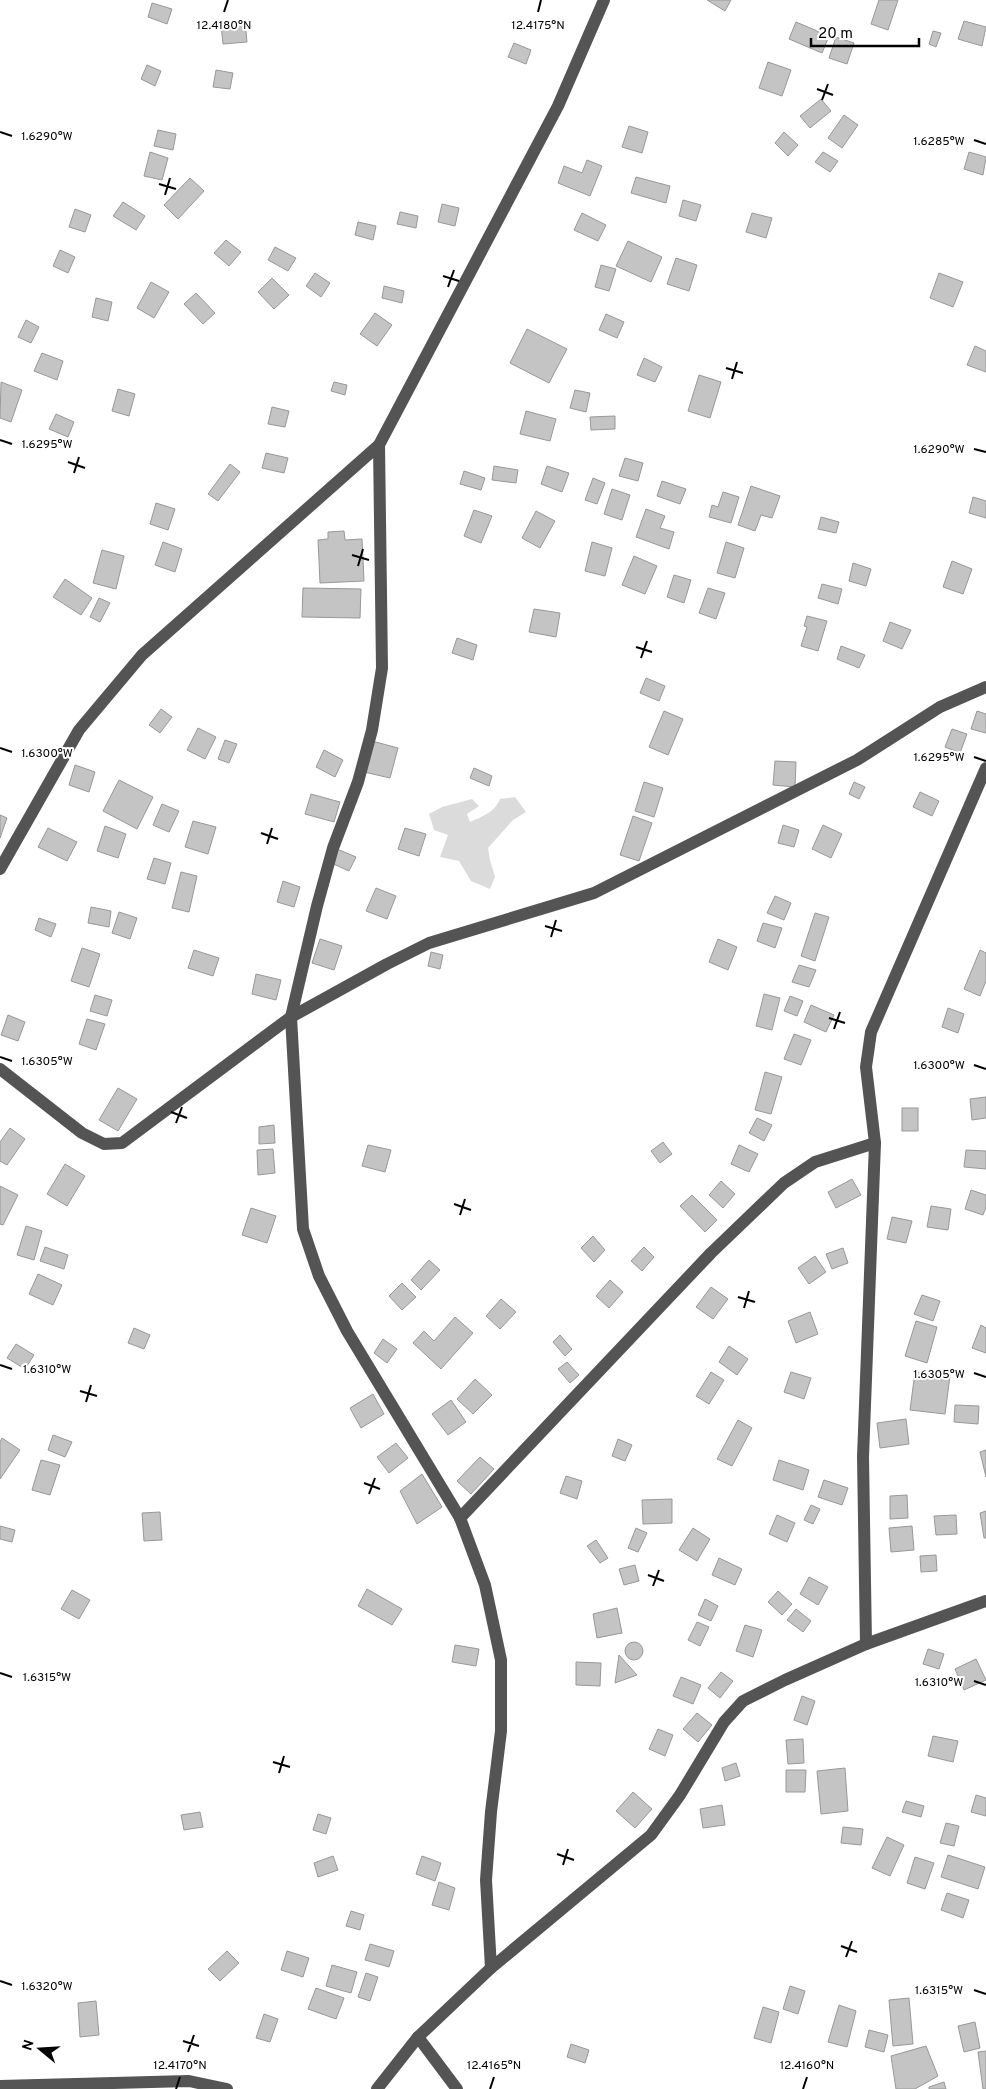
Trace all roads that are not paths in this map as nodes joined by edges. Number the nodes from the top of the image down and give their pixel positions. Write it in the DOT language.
graph roads {
  1 [pos="604,0"];
  2 [pos="379,445"];
  3 [pos="986,687"];
  4 [pos="986,768"];
  5 [pos="0,869"];
  6 [pos="291,1017"];
  7 [pos="0,1069"];
  8 [pos="875,1143"];
  9 [pos="460,1518"];
  10 [pos="986,1601"];
  11 [pos="866,1644"];
  12 [pos="491,1968"];
  13 [pos="418,2037"];
  14 [pos="0,2086"];
  15 [pos="227,2089"];
  16 [pos="377,2089"];
  17 [pos="457,2089"];
  1 -- 2 [label="street"];
  2 -- 5 [label="street"];
  2 -- 6 [label="street"];
  3 -- 6 [label="street"];
  4 -- 8 [label="street"];
  6 -- 7 [label="street"];
  6 -- 9 [label="street"];
  8 -- 9 [label="street"];
  8 -- 11 [label="street"];
  9 -- 12 [label="street"];
  10 -- 11 [label="street"];
  11 -- 12 [label="street"];
  12 -- 13 [label="street"];
  13 -- 16 [label="street"];
  13 -- 17 [label="street"];
  14 -- 15 [label="street"];
}
